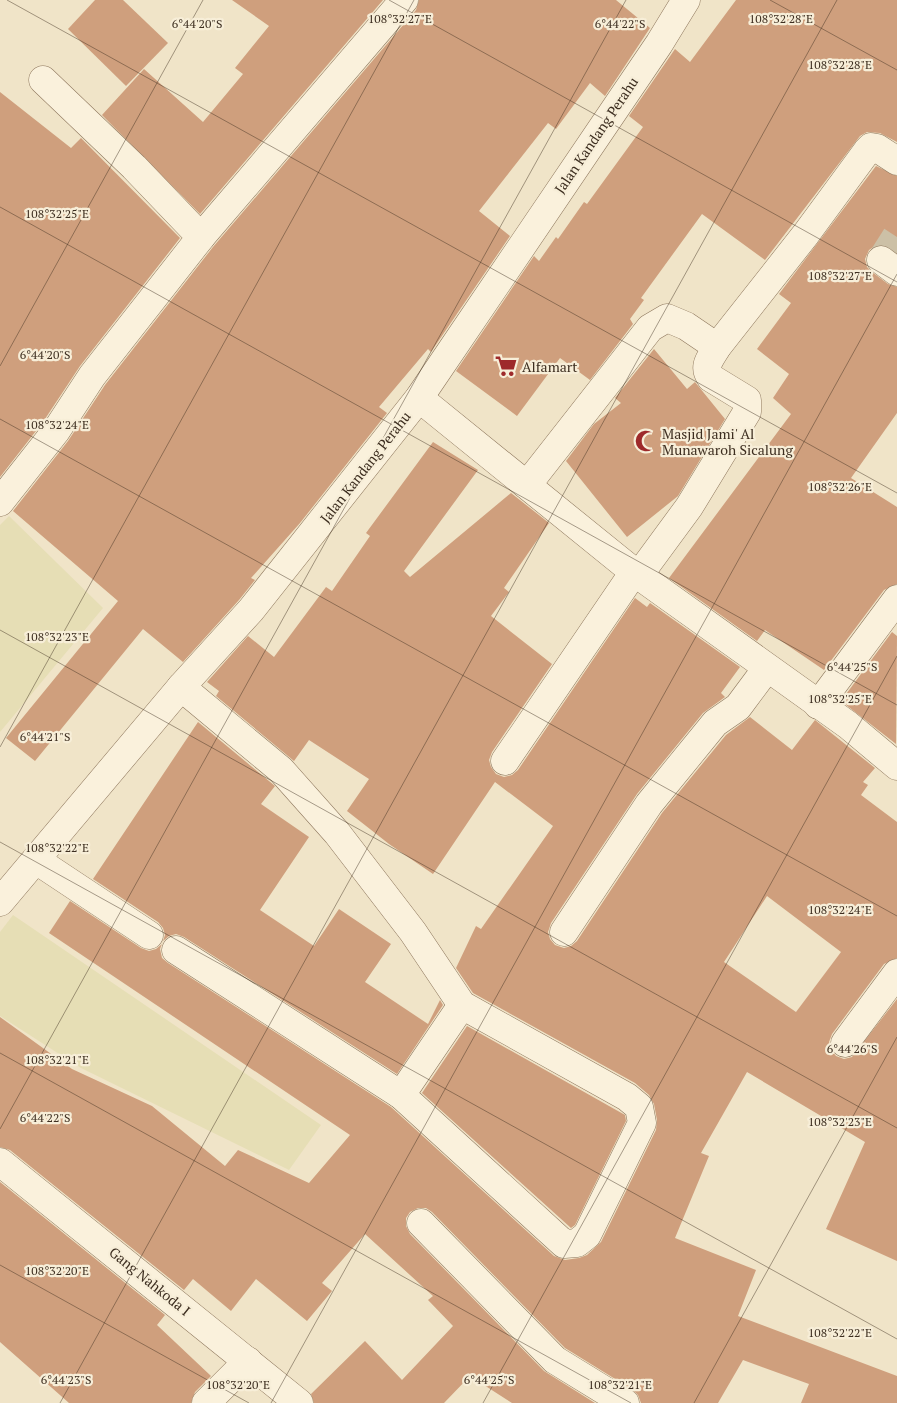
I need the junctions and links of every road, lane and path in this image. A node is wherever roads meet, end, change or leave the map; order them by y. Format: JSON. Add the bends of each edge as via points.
{"nodes":[{"id":1,"x":404,"y":0,"type":"edge"},
{"id":2,"x":686,"y":0,"type":"edge"},
{"id":3,"x":43,"y":80,"type":"dead end"},
{"id":4,"x":897,"y":161,"type":"edge"},
{"id":5,"x":201,"y":236,"type":"junction"},
{"id":6,"x":717,"y":347,"type":"junction"},
{"id":7,"x":419,"y":398,"type":"junction"},
{"id":8,"x":527,"y":485,"type":"junction"},
{"id":9,"x":0,"y":502,"type":"edge"},
{"id":10,"x":637,"y":573,"type":"junction"},
{"id":11,"x":897,"y":599,"type":"edge"},
{"id":12,"x":767,"y":668,"type":"junction"},
{"id":13,"x":182,"y":687,"type":"junction"},
{"id":14,"x":818,"y":705,"type":"junction"},
{"id":15,"x":505,"y":761,"type":"dead end"},
{"id":16,"x":897,"y":766,"type":"edge"},
{"id":17,"x":36,"y":860,"type":"junction"},
{"id":18,"x":0,"y":902,"type":"edge"},
{"id":19,"x":564,"y":932,"type":"dead end"},
{"id":20,"x":149,"y":935,"type":"dead end"},
{"id":21,"x":176,"y":950,"type":"dead end"},
{"id":22,"x":897,"y":973,"type":"edge"},
{"id":23,"x":462,"y":1005,"type":"junction"},
{"id":24,"x":845,"y":1044,"type":"dead end"},
{"id":25,"x":402,"y":1095,"type":"junction"},
{"id":26,"x":0,"y":1162,"type":"edge"},
{"id":27,"x":421,"y":1223,"type":"dead end"},
{"id":28,"x":248,"y":1360,"type":"junction"},
{"id":29,"x":206,"y":1403,"type":"edge"},
{"id":30,"x":299,"y":1403,"type":"edge"},
{"id":31,"x":626,"y":1403,"type":"edge"}],
"edges":[{"from":1,"to":5,"type":"street"},
{"from":2,"to":7,"type":"street","name":"Jalan Kandang Perahu"},
{"from":3,"to":5,"type":"street"},
{"from":4,"to":6,"type":"street","via":[[877,148],[871,147],[867,151]]},
{"from":5,"to":9,"type":"street","via":[[92,376],[56,431]]},
{"from":6,"to":8,"type":"street","via":[[686,326],[667,318],[650,328]]},
{"from":6,"to":10,"type":"street","via":[[706,366],[707,373],[747,400],[747,412],[689,507]]},
{"from":7,"to":8,"type":"street"},
{"from":7,"to":13,"type":"street","name":"Jalan Kandang Perahu","via":[[251,610]]},
{"from":8,"to":10,"type":"street"},
{"from":10,"to":12,"type":"street"},
{"from":10,"to":15,"type":"street"},
{"from":11,"to":14,"type":"street"},
{"from":12,"to":14,"type":"street"},
{"from":12,"to":19,"type":"street","via":[[738,708],[715,723],[649,804]]},
{"from":13,"to":17,"type":"street","name":"Jalan Kandang Perahu"},
{"from":13,"to":23,"type":"street","via":[[281,770],[338,833],[414,932]]},
{"from":14,"to":16,"type":"street","via":[[848,725]]},
{"from":17,"to":18,"type":"street","name":"Jalan Kandang Perahu"},
{"from":17,"to":20,"type":"street"},
{"from":21,"to":25,"type":"street"},
{"from":22,"to":24,"type":"street"},
{"from":23,"to":25,"type":"street"},
{"from":23,"to":25,"type":"street","via":[[627,1097],[639,1107],[642,1123],[587,1236],[577,1243],[564,1244]]},
{"from":26,"to":28,"type":"street","name":"Gang Nahkoda I"},
{"from":27,"to":31,"type":"street","via":[[555,1360]]},
{"from":28,"to":29,"type":"street"},
{"from":28,"to":30,"type":"street","name":"Gang Nahkoda I"}]}
